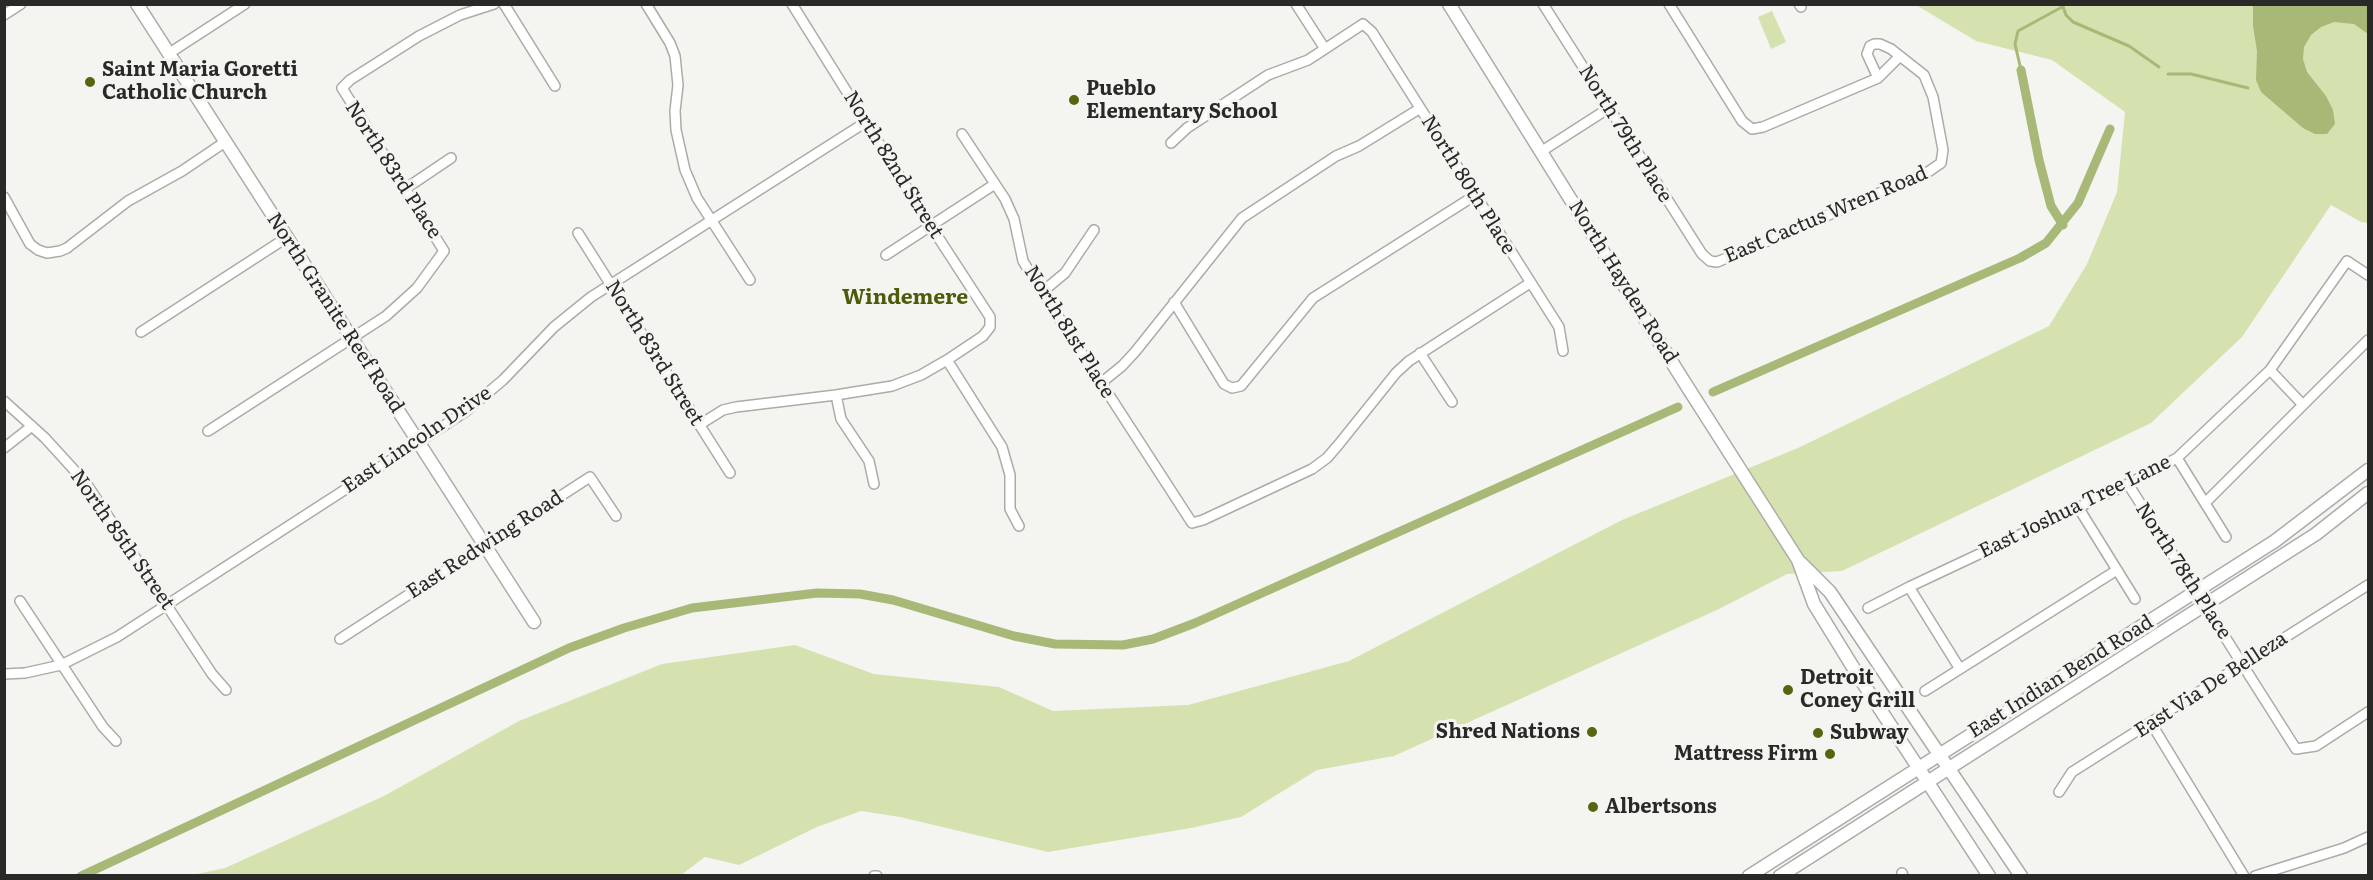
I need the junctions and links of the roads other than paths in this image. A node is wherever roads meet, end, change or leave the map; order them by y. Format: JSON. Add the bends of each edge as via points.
{"nodes":[{"id":1,"x":21,"y":4,"type":"edge"},
{"id":2,"x":136,"y":4,"type":"edge"},
{"id":3,"x":245,"y":4,"type":"edge"},
{"id":4,"x":494,"y":4,"type":"edge"},
{"id":5,"x":504,"y":4,"type":"edge"},
{"id":6,"x":646,"y":4,"type":"edge"},
{"id":7,"x":792,"y":4,"type":"edge"},
{"id":8,"x":1296,"y":4,"type":"edge"},
{"id":9,"x":1449,"y":4,"type":"edge"},
{"id":10,"x":1543,"y":4,"type":"edge"},
{"id":11,"x":1669,"y":4,"type":"edge"},
{"id":12,"x":4,"y":15,"type":"edge"},
{"id":13,"x":1325,"y":49,"type":"junction"},
{"id":14,"x":168,"y":54,"type":"junction"},
{"id":15,"x":1900,"y":56,"type":"junction"},
{"id":16,"x":1878,"y":78,"type":"junction"},
{"id":17,"x":555,"y":86,"type":"dead end"},
{"id":18,"x":1609,"y":108,"type":"junction"},
{"id":19,"x":1419,"y":109,"type":"junction"},
{"id":20,"x":866,"y":122,"type":"junction"},
{"id":21,"x":962,"y":134,"type":"dead end"},
{"id":22,"x":225,"y":142,"type":"junction"},
{"id":23,"x":1171,"y":143,"type":"dead end"},
{"id":24,"x":1542,"y":152,"type":"junction"},
{"id":25,"x":451,"y":158,"type":"dead end"},
{"id":26,"x":995,"y":184,"type":"junction"},
{"id":27,"x":405,"y":189,"type":"junction"},
{"id":28,"x":1474,"y":196,"type":"junction"},
{"id":29,"x":4,"y":197,"type":"edge"},
{"id":30,"x":712,"y":220,"type":"junction"},
{"id":31,"x":930,"y":226,"type":"junction"},
{"id":32,"x":1094,"y":230,"type":"dead end"},
{"id":33,"x":578,"y":233,"type":"dead end"},
{"id":34,"x":286,"y":238,"type":"junction"},
{"id":35,"x":886,"y":255,"type":"dead end"},
{"id":36,"x":1710,"y":261,"type":"joint"},
{"id":37,"x":2368,"y":275,"type":"edge"},
{"id":38,"x":750,"y":280,"type":"dead end"},
{"id":39,"x":1530,"y":283,"type":"junction"},
{"id":40,"x":610,"y":284,"type":"junction"},
{"id":41,"x":1042,"y":292,"type":"junction"},
{"id":42,"x":1174,"y":302,"type":"junction"},
{"id":43,"x":141,"y":332,"type":"dead end"},
{"id":44,"x":351,"y":339,"type":"junction"},
{"id":45,"x":2368,"y":340,"type":"edge"},
{"id":46,"x":1563,"y":351,"type":"dead end"},
{"id":47,"x":1420,"y":353,"type":"junction"},
{"id":48,"x":946,"y":360,"type":"junction"},
{"id":49,"x":2270,"y":370,"type":"junction"},
{"id":50,"x":1101,"y":383,"type":"junction"},
{"id":51,"x":836,"y":395,"type":"junction"},
{"id":52,"x":4,"y":401,"type":"edge"},
{"id":53,"x":1452,"y":402,"type":"dead end"},
{"id":54,"x":2303,"y":405,"type":"junction"},
{"id":55,"x":699,"y":425,"type":"junction"},
{"id":56,"x":32,"y":426,"type":"junction"},
{"id":57,"x":208,"y":431,"type":"dead end"},
{"id":58,"x":418,"y":442,"type":"junction"},
{"id":59,"x":4,"y":448,"type":"edge"},
{"id":60,"x":2177,"y":458,"type":"junction"},
{"id":61,"x":2368,"y":470,"type":"edge"},
{"id":62,"x":730,"y":473,"type":"dead end"},
{"id":63,"x":874,"y":484,"type":"dead end"},
{"id":64,"x":2127,"y":484,"type":"junction"},
{"id":65,"x":2368,"y":493,"type":"edge"},
{"id":66,"x":2205,"y":503,"type":"junction"},
{"id":67,"x":2078,"y":507,"type":"junction"},
{"id":68,"x":616,"y":516,"type":"dead end"},
{"id":69,"x":1019,"y":526,"type":"dead end"},
{"id":70,"x":2226,"y":537,"type":"dead end"},
{"id":71,"x":485,"y":546,"type":"junction"},
{"id":72,"x":1798,"y":560,"type":"junction"},
{"id":73,"x":2117,"y":570,"type":"junction"},
{"id":74,"x":2368,"y":585,"type":"edge"},
{"id":75,"x":1909,"y":586,"type":"junction"},
{"id":76,"x":2196,"y":592,"type":"junction"},
{"id":77,"x":2135,"y":598,"type":"dead end"},
{"id":78,"x":20,"y":601,"type":"dead end"},
{"id":79,"x":166,"y":604,"type":"junction"},
{"id":80,"x":2205,"y":606,"type":"junction"},
{"id":81,"x":1868,"y":608,"type":"dead end"},
{"id":82,"x":534,"y":622,"type":"dead end"},
{"id":83,"x":340,"y":639,"type":"dead end"},
{"id":84,"x":61,"y":664,"type":"junction"},
{"id":85,"x":2242,"y":664,"type":"junction"},
{"id":86,"x":1960,"y":669,"type":"junction"},
{"id":87,"x":4,"y":674,"type":"edge"},
{"id":88,"x":226,"y":690,"type":"dead end"},
{"id":89,"x":1925,"y":691,"type":"dead end"},
{"id":90,"x":2368,"y":712,"type":"edge"},
{"id":91,"x":2151,"y":723,"type":"junction"},
{"id":92,"x":116,"y":741,"type":"dead end"},
{"id":93,"x":1941,"y":753,"type":"junction"},
{"id":94,"x":1918,"y":768,"type":"junction"},
{"id":95,"x":1950,"y":768,"type":"junction"},
{"id":96,"x":1928,"y":782,"type":"junction"},
{"id":97,"x":2059,"y":792,"type":"dead end"},
{"id":98,"x":2368,"y":837,"type":"edge"},
{"id":99,"x":1749,"y":876,"type":"edge"},
{"id":100,"x":1780,"y":876,"type":"edge"},
{"id":101,"x":1989,"y":876,"type":"edge"},
{"id":102,"x":2022,"y":876,"type":"edge"},
{"id":103,"x":2244,"y":876,"type":"edge"},
{"id":104,"x":2255,"y":876,"type":"edge"}],
"edges":[{"from":1,"to":12,"type":"street"},
{"from":2,"to":14,"type":"main road","name":"North Granite Reef Road"},
{"from":3,"to":14,"type":"street"},
{"from":4,"to":27,"type":"street","name":"North 83rd Place","via":[[460,15],[419,36],[342,88]]},
{"from":5,"to":17,"type":"street"},
{"from":6,"to":30,"type":"street","via":[[675,56],[679,151],[691,186]]},
{"from":7,"to":20,"type":"street","name":"North 82nd Street"},
{"from":8,"to":13,"type":"street"},
{"from":9,"to":24,"type":"main road","name":"North Hayden Road"},
{"from":10,"to":18,"type":"street","name":"North 79th Place"},
{"from":11,"to":16,"type":"street","via":[[1742,121],[1752,129],[1763,128]]},
{"from":13,"to":19,"type":"street","name":"North 80th Place","via":[[1364,24]]},
{"from":13,"to":23,"type":"street","via":[[1269,75],[1187,128]]},
{"from":14,"to":22,"type":"main road","name":"North Granite Reef Road"},
{"from":15,"to":16,"type":"street"},
{"from":15,"to":16,"type":"street","via":[[1880,44],[1870,46],[1867,54]]},
{"from":15,"to":36,"type":"street","name":"East Cactus Wren Road","via":[[1924,75],[1929,86],[1943,150],[1941,163],[1760,244],[1717,262]]},
{"from":18,"to":24,"type":"street"},
{"from":18,"to":36,"type":"street","name":"North 79th Place"},
{"from":19,"to":28,"type":"street","name":"North 80th Place"},
{"from":19,"to":42,"type":"street","via":[[1336,156],[1242,219]]},
{"from":20,"to":30,"type":"street","name":"East Lincoln Drive"},
{"from":20,"to":31,"type":"street","name":"North 82nd Street"},
{"from":21,"to":26,"type":"street","name":"North 81st Place"},
{"from":22,"to":29,"type":"street","via":[[128,201],[60,251],[47,253],[30,244]]},
{"from":22,"to":34,"type":"main road","name":"North Granite Reef Road"},
{"from":24,"to":72,"type":"main road","name":"North Hayden Road"},
{"from":25,"to":27,"type":"street"},
{"from":26,"to":31,"type":"street"},
{"from":26,"to":41,"type":"street","name":"North 81st Place","via":[[1014,219],[1023,261]]},
{"from":27,"to":44,"type":"street","name":"North 83rd Place","via":[[444,251],[402,304]]},
{"from":28,"to":39,"type":"street","name":"North 80th Place"},
{"from":28,"to":42,"type":"street","via":[[1313,298],[1241,387],[1224,384]]},
{"from":30,"to":38,"type":"street"},
{"from":30,"to":40,"type":"street","name":"East Lincoln Drive"},
{"from":31,"to":35,"type":"street"},
{"from":31,"to":48,"type":"street","name":"North 82nd Street","via":[[990,317],[990,327],[983,336]]},
{"from":32,"to":41,"type":"street","via":[[1065,273]]},
{"from":33,"to":40,"type":"street","name":"North 83rd Street"},
{"from":34,"to":43,"type":"street"},
{"from":34,"to":44,"type":"main road","name":"North Granite Reef Road"},
{"from":37,"to":49,"type":"street","name":"East Joshua Tree Lane","via":[[2347,261]]},
{"from":39,"to":46,"type":"street","name":"North 80th Place","via":[[1558,327]]},
{"from":39,"to":47,"type":"street"},
{"from":40,"to":55,"type":"street","name":"North 83rd Street"},
{"from":40,"to":58,"type":"street","name":"East Lincoln Drive","via":[[554,327],[484,397]]},
{"from":41,"to":50,"type":"street","name":"North 81st Place"},
{"from":42,"to":50,"type":"street","via":[[1135,352]]},
{"from":44,"to":57,"type":"street"},
{"from":44,"to":58,"type":"main road","name":"North Granite Reef Road"},
{"from":45,"to":54,"type":"street"},
{"from":47,"to":50,"type":"street","name":"North 81st Place","via":[[1396,373],[1327,458],[1312,469],[1192,523]]},
{"from":47,"to":53,"type":"street"},
{"from":48,"to":51,"type":"street","via":[[892,386]]},
{"from":48,"to":69,"type":"street","via":[[1002,447],[1010,475],[1010,508]]},
{"from":49,"to":54,"type":"street"},
{"from":49,"to":60,"type":"street","name":"East Joshua Tree Lane"},
{"from":51,"to":55,"type":"street","via":[[736,406]]},
{"from":51,"to":63,"type":"street","via":[[841,419],[869,461]]},
{"from":52,"to":56,"type":"street","name":"North 85th Street"},
{"from":54,"to":66,"type":"street"},
{"from":55,"to":62,"type":"street","name":"North 83rd Street"},
{"from":56,"to":59,"type":"street"},
{"from":56,"to":79,"type":"street","name":"North 85th Street","via":[[86,483]]},
{"from":58,"to":71,"type":"main road","name":"North Granite Reef Road"},
{"from":58,"to":79,"type":"street","name":"East Lincoln Drive"},
{"from":60,"to":64,"type":"street","name":"East Joshua Tree Lane"},
{"from":60,"to":66,"type":"street"},
{"from":61,"to":76,"type":"main road","name":"East Indian Bend Road","via":[[2275,541]]},
{"from":64,"to":67,"type":"street","name":"East Joshua Tree Lane"},
{"from":64,"to":76,"type":"street","name":"North 78th Place"},
{"from":65,"to":80,"type":"main road","name":"East Indian Bend Road","via":[[2316,534]]},
{"from":66,"to":70,"type":"street"},
{"from":67,"to":73,"type":"street"},
{"from":67,"to":75,"type":"street","name":"East Joshua Tree Lane"},
{"from":68,"to":71,"type":"street","name":"East Redwing Road","via":[[591,477]]},
{"from":71,"to":82,"type":"main road","name":"North Granite Reef Road"},
{"from":71,"to":83,"type":"street","name":"East Redwing Road"},
{"from":72,"to":93,"type":"main road","name":"North Hayden Road","via":[[1830,592]]},
{"from":72,"to":94,"type":"main road","name":"North Hayden Road","via":[[1814,603]]},
{"from":73,"to":77,"type":"street"},
{"from":73,"to":86,"type":"street"},
{"from":74,"to":85,"type":"street","name":"East Via De Belleza"},
{"from":75,"to":81,"type":"street","name":"East Joshua Tree Lane"},
{"from":75,"to":86,"type":"street"},
{"from":76,"to":80,"type":"street","name":"North 78th Place"},
{"from":76,"to":93,"type":"main road","name":"East Indian Bend Road"},
{"from":78,"to":84,"type":"street"},
{"from":79,"to":84,"type":"street","name":"East Lincoln Drive","via":[[102,646]]},
{"from":79,"to":88,"type":"street","name":"North 85th Street"},
{"from":80,"to":85,"type":"street","name":"North 78th Place"},
{"from":80,"to":95,"type":"main road","name":"East Indian Bend Road"},
{"from":84,"to":87,"type":"street","name":"East Lincoln Drive"},
{"from":84,"to":92,"type":"street"},
{"from":85,"to":90,"type":"street","name":"North 78th Place","via":[[2296,749],[2316,746]]},
{"from":85,"to":91,"type":"street","name":"East Via De Belleza"},
{"from":86,"to":89,"type":"street"},
{"from":91,"to":97,"type":"street","name":"East Via De Belleza","via":[[2072,772]]},
{"from":91,"to":103,"type":"street"},
{"from":93,"to":94,"type":"main road","name":"East Indian Bend Road"},
{"from":93,"to":95,"type":"main road","name":"North Hayden Road"},
{"from":94,"to":96,"type":"main road","name":"North Hayden Road"},
{"from":94,"to":99,"type":"main road","name":"East Indian Bend Road"},
{"from":95,"to":96,"type":"main road","name":"East Indian Bend Road"},
{"from":95,"to":102,"type":"main road","name":"North Hayden Road"},
{"from":96,"to":100,"type":"main road","name":"East Indian Bend Road"},
{"from":96,"to":101,"type":"main road","name":"North Hayden Road"},
{"from":98,"to":104,"type":"street"}]}
